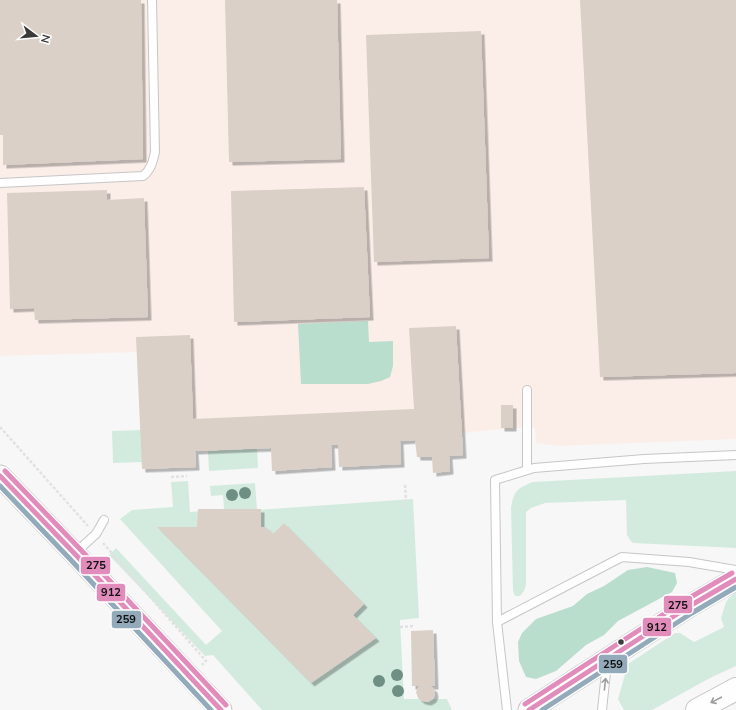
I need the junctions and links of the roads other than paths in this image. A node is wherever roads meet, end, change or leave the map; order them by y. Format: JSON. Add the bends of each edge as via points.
{"nodes":[{"id":1,"x":152,"y":0,"type":"edge"},
{"id":2,"x":0,"y":183,"type":"edge"},
{"id":3,"x":528,"y":390,"type":"dead end"},
{"id":4,"x":736,"y":455,"type":"edge"},
{"id":5,"x":527,"y":469,"type":"junction"},
{"id":6,"x":0,"y":476,"type":"edge"},
{"id":7,"x":104,"y":520,"type":"dead end"},
{"id":8,"x":75,"y":554,"type":"junction"},
{"id":9,"x":736,"y":570,"type":"edge"},
{"id":10,"x":736,"y":579,"type":"edge"},
{"id":11,"x":497,"y":622,"type":"junction"},
{"id":12,"x":608,"y":659,"type":"junction"},
{"id":13,"x":736,"y":689,"type":"edge"},
{"id":14,"x":221,"y":710,"type":"edge"},
{"id":15,"x":507,"y":710,"type":"edge"},
{"id":16,"x":529,"y":710,"type":"edge"},
{"id":17,"x":602,"y":710,"type":"edge"},
{"id":18,"x":697,"y":710,"type":"edge"}],
"edges":[{"from":1,"to":2,"type":"lane","via":[[155,152],[150,170],[143,176]]},
{"from":3,"to":5,"type":"lane"},
{"from":4,"to":5,"type":"lane","via":[[644,459]]},
{"from":5,"to":11,"type":"lane","via":[[494,480]]},
{"from":6,"to":8,"type":"street"},
{"from":7,"to":8,"type":"lane","via":[[96,534]]},
{"from":8,"to":14,"type":"street"},
{"from":9,"to":11,"type":"lane","via":[[689,562],[622,557]]},
{"from":10,"to":12,"type":"street"},
{"from":11,"to":15,"type":"lane"},
{"from":12,"to":16,"type":"street"},
{"from":17,"to":12,"type":"lane","one_way":true},
{"from":13,"to":18,"type":"main road","one_way":true}]}
